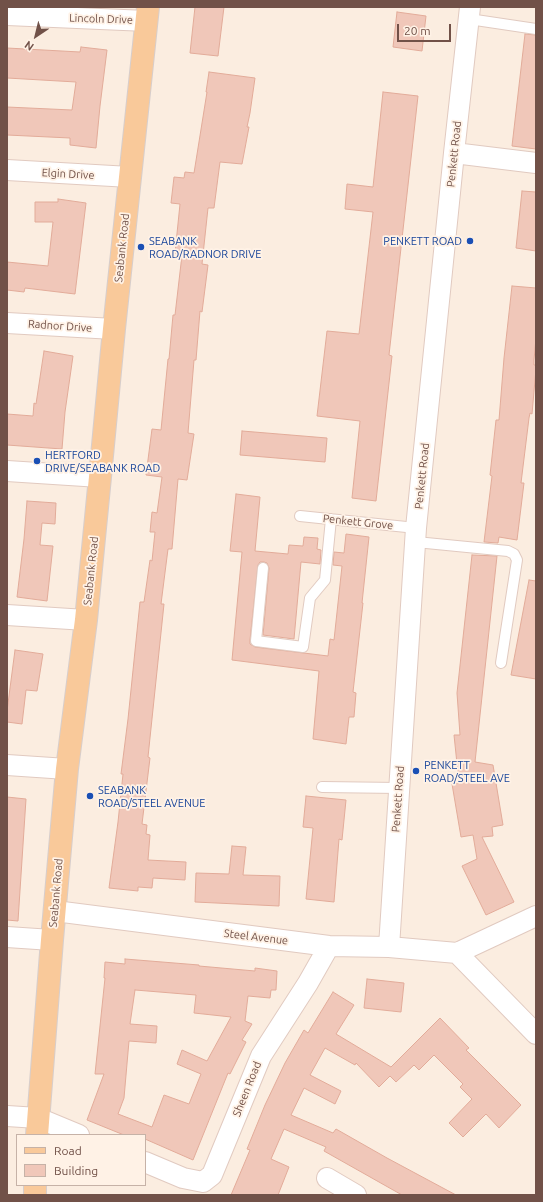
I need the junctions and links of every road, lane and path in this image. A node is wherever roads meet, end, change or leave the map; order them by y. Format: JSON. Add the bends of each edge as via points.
{"nodes":[{"id":1,"x":470,"y":13,"type":"edge"},
{"id":2,"x":147,"y":14,"type":"edge"},
{"id":3,"x":7,"y":15,"type":"edge"},
{"id":4,"x":536,"y":29,"type":"edge"},
{"id":5,"x":454,"y":153,"type":"junction"},
{"id":6,"x":536,"y":163,"type":"edge"},
{"id":7,"x":7,"y":170,"type":"edge"},
{"id":8,"x":130,"y":177,"type":"junction"},
{"id":9,"x":7,"y":323,"type":"edge"},
{"id":10,"x":114,"y":329,"type":"junction"},
{"id":11,"x":7,"y":471,"type":"edge"},
{"id":12,"x":100,"y":477,"type":"junction"},
{"id":13,"x":300,"y":516,"type":"dead end"},
{"id":14,"x":332,"y":519,"type":"junction"},
{"id":15,"x":416,"y":535,"type":"junction"},
{"id":16,"x":263,"y":568,"type":"dead end"},
{"id":17,"x":7,"y":615,"type":"edge"},
{"id":18,"x":86,"y":620,"type":"junction"},
{"id":19,"x":501,"y":663,"type":"dead end"},
{"id":20,"x":7,"y":765,"type":"edge"},
{"id":21,"x":67,"y":770,"type":"junction"},
{"id":22,"x":322,"y":786,"type":"dead end"},
{"id":23,"x":399,"y":788,"type":"junction"},
{"id":24,"x":55,"y":912,"type":"junction"},
{"id":25,"x":536,"y":916,"type":"edge"},
{"id":26,"x":7,"y":937,"type":"edge"},
{"id":27,"x":52,"y":940,"type":"junction"},
{"id":28,"x":329,"y":946,"type":"junction"},
{"id":29,"x":389,"y":947,"type":"junction"},
{"id":30,"x":457,"y":953,"type":"junction"},
{"id":31,"x":536,"y":1034,"type":"edge"},
{"id":32,"x":7,"y":1116,"type":"edge"},
{"id":33,"x":38,"y":1126,"type":"edge"},
{"id":34,"x":75,"y":1134,"type":"edge"},
{"id":35,"x":146,"y":1162,"type":"edge"},
{"id":36,"x":327,"y":1178,"type":"dead end"},
{"id":37,"x":356,"y":1195,"type":"edge"}],
"edges":[{"from":1,"to":4,"type":"lane"},
{"from":1,"to":5,"type":"street","name":"Penkett Road"},
{"from":2,"to":3,"type":"street","name":"Lincoln Drive"},
{"from":2,"to":8,"type":"main road","name":"Seabank Road"},
{"from":5,"to":6,"type":"street"},
{"from":5,"to":15,"type":"street","name":"Penkett Road"},
{"from":7,"to":8,"type":"street","name":"Elgin Drive"},
{"from":8,"to":10,"type":"main road","name":"Seabank Road"},
{"from":9,"to":10,"type":"street","name":"Radnor Drive"},
{"from":10,"to":12,"type":"main road","name":"Seabank Road"},
{"from":11,"to":12,"type":"street"},
{"from":12,"to":18,"type":"main road","name":"Seabank Road"},
{"from":13,"to":14,"type":"lane","name":"Penkett Grove"},
{"from":14,"to":15,"type":"lane","name":"Penkett Grove"},
{"from":14,"to":16,"type":"lane","via":[[325,580],[310,598],[303,647],[256,641]]},
{"from":15,"to":19,"type":"lane","name":"Penkett Grove","via":[[514,554],[517,560]]},
{"from":15,"to":23,"type":"street","name":"Penkett Road"},
{"from":17,"to":18,"type":"street"},
{"from":18,"to":21,"type":"main road","name":"Seabank Road"},
{"from":20,"to":21,"type":"street"},
{"from":21,"to":24,"type":"main road","name":"Seabank Road"},
{"from":22,"to":23,"type":"lane"},
{"from":23,"to":29,"type":"street","name":"Penkett Road"},
{"from":24,"to":27,"type":"main road","name":"Seabank Road"},
{"from":24,"to":28,"type":"street","name":"Steel Avenue"},
{"from":25,"to":30,"type":"street"},
{"from":26,"to":27,"type":"street"},
{"from":27,"to":33,"type":"main road","name":"Seabank Road"},
{"from":28,"to":29,"type":"street","name":"Steel Avenue"},
{"from":28,"to":35,"type":"street","name":"Sheen Road","via":[[261,1056],[212,1175],[203,1182],[183,1178]]},
{"from":29,"to":30,"type":"street","name":"Steel Avenue"},
{"from":30,"to":31,"type":"street"},
{"from":32,"to":33,"type":"street"},
{"from":33,"to":34,"type":"street"},
{"from":36,"to":37,"type":"street"}]}
